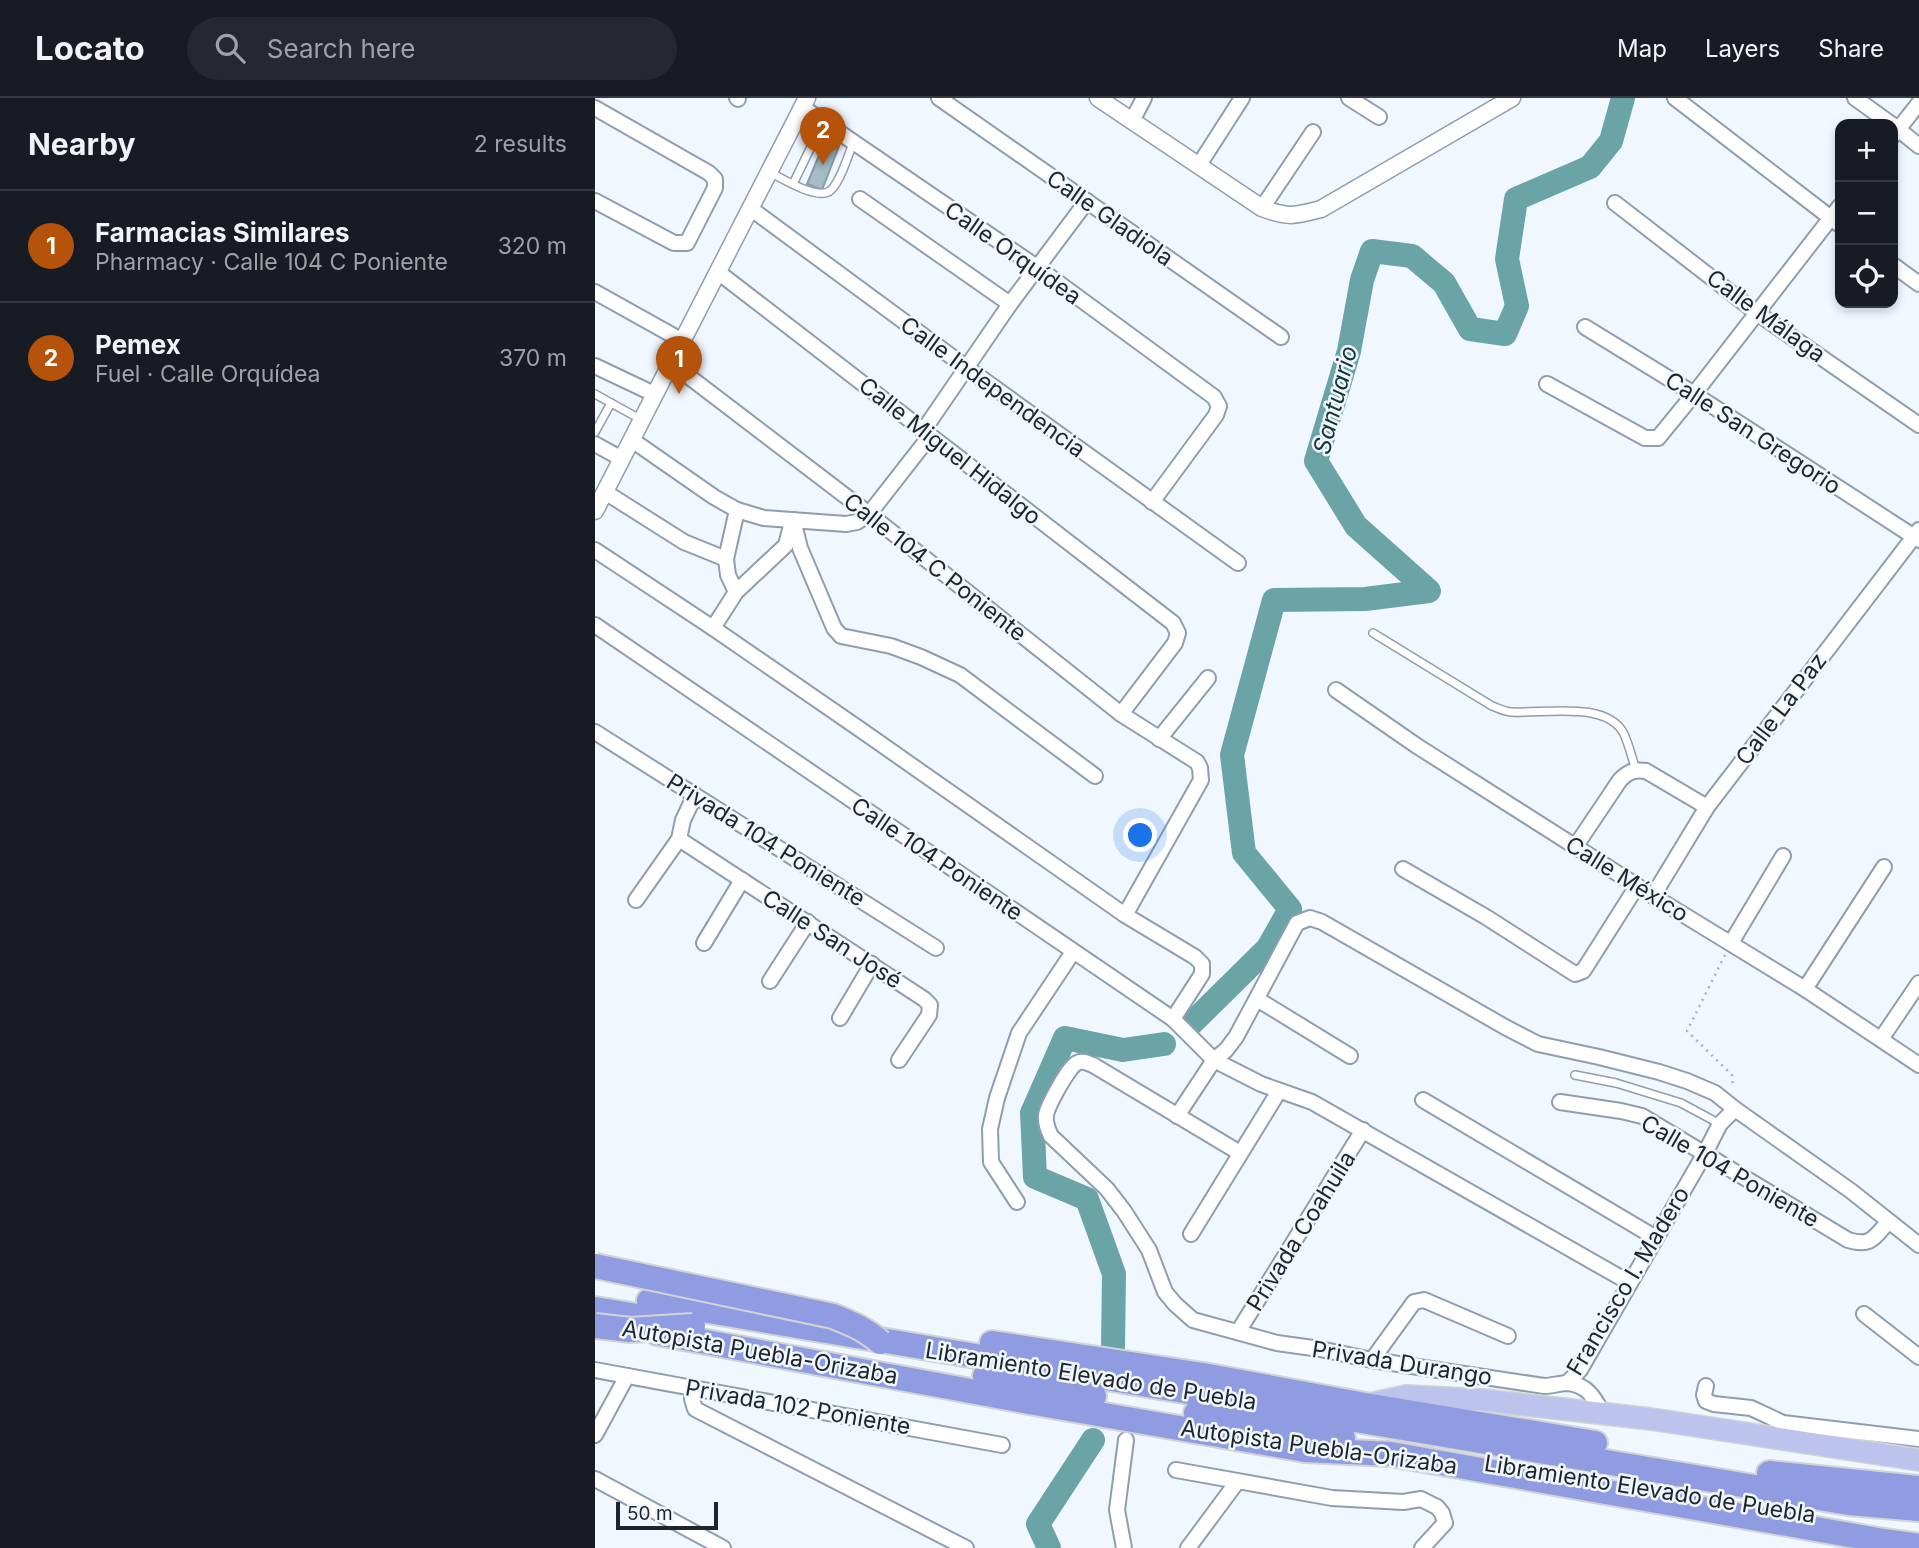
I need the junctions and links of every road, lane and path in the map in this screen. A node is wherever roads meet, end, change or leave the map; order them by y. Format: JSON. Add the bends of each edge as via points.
{"nodes":[{"id":1,"x":939,"y":98,"type":"edge"},
{"id":2,"x":1098,"y":98,"type":"edge"},
{"id":3,"x":1144,"y":98,"type":"edge"},
{"id":4,"x":1242,"y":98,"type":"edge"},
{"id":5,"x":1349,"y":98,"type":"edge"},
{"id":6,"x":1512,"y":98,"type":"edge"},
{"id":7,"x":1675,"y":98,"type":"edge"},
{"id":8,"x":1855,"y":98,"type":"edge"},
{"id":9,"x":804,"y":102,"type":"edge"},
{"id":10,"x":1919,"y":103,"type":"edge"},
{"id":11,"x":595,"y":108,"type":"edge"},
{"id":12,"x":1379,"y":117,"type":"dead end"},
{"id":13,"x":1881,"y":119,"type":"edge"},
{"id":14,"x":1132,"y":121,"type":"junction"},
{"id":15,"x":824,"y":122,"type":"junction"},
{"id":16,"x":1898,"y":125,"type":"edge"},
{"id":17,"x":1313,"y":132,"type":"dead end"},
{"id":18,"x":1898,"y":132,"type":"edge"},
{"id":19,"x":854,"y":142,"type":"junction"},
{"id":20,"x":1919,"y":146,"type":"edge"},
{"id":21,"x":1199,"y":165,"type":"junction"},
{"id":22,"x":769,"y":172,"type":"junction"},
{"id":23,"x":793,"y":184,"type":"junction"},
{"id":24,"x":860,"y":199,"type":"dead end"},
{"id":25,"x":595,"y":201,"type":"edge"},
{"id":26,"x":1087,"y":201,"type":"junction"},
{"id":27,"x":1615,"y":204,"type":"dead end"},
{"id":28,"x":750,"y":208,"type":"junction"},
{"id":29,"x":1262,"y":208,"type":"junction"},
{"id":30,"x":1835,"y":216,"type":"edge"},
{"id":31,"x":1835,"y":219,"type":"edge"},
{"id":32,"x":1038,"y":268,"type":"junction"},
{"id":33,"x":1898,"y":269,"type":"edge"},
{"id":34,"x":718,"y":272,"type":"junction"},
{"id":35,"x":1919,"y":284,"type":"edge"},
{"id":36,"x":595,"y":292,"type":"edge"},
{"id":37,"x":1010,"y":304,"type":"junction"},
{"id":38,"x":1757,"y":313,"type":"junction"},
{"id":39,"x":1585,"y":327,"type":"dead end"},
{"id":40,"x":1281,"y":337,"type":"dead end"},
{"id":41,"x":681,"y":340,"type":"junction"},
{"id":42,"x":671,"y":363,"type":"junction"},
{"id":43,"x":595,"y":366,"type":"edge"},
{"id":44,"x":967,"y":368,"type":"junction"},
{"id":45,"x":1548,"y":384,"type":"dead end"},
{"id":46,"x":595,"y":394,"type":"edge"},
{"id":47,"x":654,"y":394,"type":"junction"},
{"id":48,"x":1695,"y":394,"type":"junction"},
{"id":49,"x":611,"y":403,"type":"junction"},
{"id":50,"x":641,"y":420,"type":"junction"},
{"id":51,"x":1919,"y":425,"type":"edge"},
{"id":52,"x":595,"y":432,"type":"edge"},
{"id":53,"x":926,"y":433,"type":"junction"},
{"id":54,"x":632,"y":440,"type":"junction"},
{"id":55,"x":595,"y":444,"type":"edge"},
{"id":56,"x":622,"y":459,"type":"junction"},
{"id":57,"x":605,"y":492,"type":"junction"},
{"id":58,"x":1152,"y":502,"type":"junction"},
{"id":59,"x":737,"y":510,"type":"junction"},
{"id":60,"x":595,"y":511,"type":"edge"},
{"id":61,"x":869,"y":514,"type":"junction"},
{"id":62,"x":793,"y":520,"type":"junction"},
{"id":63,"x":1917,"y":536,"type":"edge"},
{"id":64,"x":595,"y":550,"type":"edge"},
{"id":65,"x":726,"y":559,"type":"junction"},
{"id":66,"x":1238,"y":563,"type":"dead end"},
{"id":67,"x":736,"y":592,"type":"junction"},
{"id":68,"x":595,"y":625,"type":"edge"},
{"id":69,"x":713,"y":628,"type":"junction"},
{"id":70,"x":1373,"y":633,"type":"dead end"},
{"id":71,"x":1208,"y":678,"type":"dead end"},
{"id":72,"x":1336,"y":690,"type":"dead end"},
{"id":73,"x":1121,"y":714,"type":"junction"},
{"id":74,"x":595,"y":732,"type":"edge"},
{"id":75,"x":1159,"y":739,"type":"junction"},
{"id":76,"x":1631,"y":771,"type":"junction"},
{"id":77,"x":1095,"y":776,"type":"dead end"},
{"id":78,"x":695,"y":795,"type":"junction"},
{"id":79,"x":1707,"y":807,"type":"junction"},
{"id":80,"x":679,"y":839,"type":"junction"},
{"id":81,"x":1575,"y":847,"type":"junction"},
{"id":82,"x":1783,"y":856,"type":"dead end"},
{"id":83,"x":1884,"y":867,"type":"dead end"},
{"id":84,"x":1403,"y":869,"type":"dead end"},
{"id":85,"x":742,"y":880,"type":"junction"},
{"id":86,"x":1637,"y":886,"type":"junction"},
{"id":87,"x":1653,"y":896,"type":"junction"},
{"id":88,"x":636,"y":900,"type":"dead end"},
{"id":89,"x":1125,"y":915,"type":"junction"},
{"id":90,"x":808,"y":922,"type":"junction"},
{"id":91,"x":704,"y":943,"type":"dead end"},
{"id":92,"x":1731,"y":943,"type":"junction"},
{"id":93,"x":936,"y":948,"type":"dead end"},
{"id":94,"x":1073,"y":952,"type":"junction"},
{"id":95,"x":872,"y":964,"type":"junction"},
{"id":96,"x":771,"y":981,"type":"dead end"},
{"id":97,"x":1919,"y":983,"type":"edge"},
{"id":98,"x":1805,"y":989,"type":"junction"},
{"id":99,"x":1257,"y":999,"type":"junction"},
{"id":100,"x":840,"y":1018,"type":"dead end"},
{"id":101,"x":1173,"y":1019,"type":"junction"},
{"id":102,"x":1881,"y":1039,"type":"junction"},
{"id":103,"x":1350,"y":1056,"type":"dead end"},
{"id":104,"x":899,"y":1060,"type":"dead end"},
{"id":105,"x":1214,"y":1060,"type":"junction"},
{"id":106,"x":1919,"y":1065,"type":"edge"},
{"id":107,"x":1575,"y":1075,"type":"dead end"},
{"id":108,"x":1279,"y":1091,"type":"junction"},
{"id":109,"x":1423,"y":1101,"type":"dead end"},
{"id":110,"x":1560,"y":1102,"type":"dead end"},
{"id":111,"x":1735,"y":1109,"type":"junction"},
{"id":112,"x":1177,"y":1116,"type":"junction"},
{"id":113,"x":1720,"y":1124,"type":"junction"},
{"id":114,"x":1363,"y":1130,"type":"junction"},
{"id":115,"x":1240,"y":1153,"type":"junction"},
{"id":116,"x":1705,"y":1153,"type":"junction"},
{"id":117,"x":1017,"y":1202,"type":"dead end"},
{"id":118,"x":1888,"y":1222,"type":"junction"},
{"id":119,"x":1191,"y":1234,"type":"dead end"},
{"id":120,"x":1656,"y":1238,"type":"junction"},
{"id":121,"x":1919,"y":1245,"type":"edge"},
{"id":122,"x":595,"y":1266,"type":"edge"},
{"id":123,"x":595,"y":1276,"type":"edge"},
{"id":124,"x":1630,"y":1283,"type":"junction"},
{"id":125,"x":595,"y":1292,"type":"edge"},
{"id":126,"x":595,"y":1309,"type":"edge"},
{"id":127,"x":1864,"y":1314,"type":"dead end"},
{"id":128,"x":595,"y":1324,"type":"edge"},
{"id":129,"x":693,"y":1326,"type":"junction"},
{"id":130,"x":1238,"y":1332,"type":"junction"},
{"id":131,"x":1508,"y":1336,"type":"dead end"},
{"id":132,"x":880,"y":1342,"type":"junction"},
{"id":133,"x":1919,"y":1357,"type":"edge"},
{"id":134,"x":1372,"y":1360,"type":"junction"},
{"id":135,"x":595,"y":1370,"type":"edge"},
{"id":136,"x":628,"y":1376,"type":"junction"},
{"id":137,"x":1567,"y":1383,"type":"junction"},
{"id":138,"x":1706,"y":1386,"type":"dead end"},
{"id":139,"x":693,"y":1388,"type":"junction"},
{"id":140,"x":1365,"y":1405,"type":"junction"},
{"id":141,"x":1602,"y":1412,"type":"junction"},
{"id":142,"x":595,"y":1435,"type":"edge"},
{"id":143,"x":1919,"y":1439,"type":"edge"},
{"id":144,"x":1126,"y":1440,"type":"dead end"},
{"id":145,"x":1002,"y":1445,"type":"dead end"},
{"id":146,"x":1305,"y":1450,"type":"junction"},
{"id":147,"x":1919,"y":1460,"type":"edge"},
{"id":148,"x":1176,"y":1470,"type":"dead end"},
{"id":149,"x":595,"y":1479,"type":"edge"},
{"id":150,"x":1237,"y":1482,"type":"junction"},
{"id":151,"x":1919,"y":1488,"type":"edge"},
{"id":152,"x":1919,"y":1509,"type":"edge"},
{"id":153,"x":1919,"y":1530,"type":"edge"},
{"id":154,"x":1919,"y":1546,"type":"edge"},
{"id":155,"x":723,"y":1548,"type":"edge"},
{"id":156,"x":966,"y":1548,"type":"edge"},
{"id":157,"x":1124,"y":1548,"type":"edge"},
{"id":158,"x":1188,"y":1548,"type":"edge"},
{"id":159,"x":1422,"y":1548,"type":"edge"},
{"id":160,"x":1855,"y":1548,"type":"edge"}],
"edges":[{"from":1,"to":26,"type":"street","name":"Calle Gladiola"},
{"from":2,"to":14,"type":"street"},
{"from":3,"to":14,"type":"street"},
{"from":4,"to":21,"type":"street"},
{"from":5,"to":12,"type":"street"},
{"from":6,"to":29,"type":"street","via":[[1321,209],[1296,216]]},
{"from":7,"to":30,"type":"street"},
{"from":8,"to":13,"type":"street"},
{"from":9,"to":15,"type":"street","name":"Calle Orquídea"},
{"from":9,"to":22,"type":"street"},
{"from":10,"to":16,"type":"street"},
{"from":11,"to":25,"type":"street","via":[[715,179],[715,188],[687,243],[674,243]]},
{"from":14,"to":21,"type":"street"},
{"from":15,"to":19,"type":"street","name":"Calle Orquídea"},
{"from":15,"to":23,"type":"lane"},
{"from":17,"to":29,"type":"street"},
{"from":18,"to":20,"type":"street"},
{"from":19,"to":23,"type":"lane","via":[[831,190],[812,193]]},
{"from":19,"to":32,"type":"street","name":"Calle Orquídea"},
{"from":21,"to":29,"type":"street"},
{"from":22,"to":23,"type":"lane"},
{"from":22,"to":28,"type":"street"},
{"from":24,"to":37,"type":"street"},
{"from":26,"to":32,"type":"street"},
{"from":26,"to":40,"type":"street","name":"Calle Gladiola"},
{"from":27,"to":38,"type":"street","name":"Calle Málaga"},
{"from":28,"to":34,"type":"street"},
{"from":28,"to":44,"type":"street","name":"Calle Independencia"},
{"from":31,"to":38,"type":"street"},
{"from":32,"to":37,"type":"street"},
{"from":32,"to":58,"type":"street","name":"Calle Orquídea","via":[[1214,397],[1219,406]]},
{"from":33,"to":35,"type":"street"},
{"from":34,"to":41,"type":"street"},
{"from":34,"to":53,"type":"street","name":"Calle Miguel Hidalgo"},
{"from":36,"to":41,"type":"street"},
{"from":37,"to":44,"type":"street"},
{"from":38,"to":48,"type":"street"},
{"from":38,"to":51,"type":"street","name":"Calle Málaga"},
{"from":39,"to":48,"type":"street","name":"Calle San Gregorio"},
{"from":41,"to":42,"type":"street"},
{"from":42,"to":47,"type":"street"},
{"from":42,"to":61,"type":"street","name":"Calle 104 C Poniente"},
{"from":43,"to":47,"type":"street"},
{"from":44,"to":53,"type":"street"},
{"from":44,"to":58,"type":"street","name":"Calle Independencia"},
{"from":45,"to":48,"type":"street","via":[[1645,438],[1658,438]]},
{"from":46,"to":49,"type":"lane"},
{"from":47,"to":50,"type":"street"},
{"from":48,"to":63,"type":"street","name":"Calle San Gregorio"},
{"from":49,"to":50,"type":"lane"},
{"from":49,"to":52,"type":"lane"},
{"from":50,"to":54,"type":"street"},
{"from":53,"to":61,"type":"street"},
{"from":53,"to":73,"type":"street","name":"Calle Miguel Hidalgo","via":[[1173,623],[1178,632],[1175,643]]},
{"from":54,"to":56,"type":"street"},
{"from":54,"to":59,"type":"street"},
{"from":55,"to":56,"type":"street"},
{"from":56,"to":57,"type":"street"},
{"from":57,"to":60,"type":"street"},
{"from":57,"to":65,"type":"street","via":[[684,542]]},
{"from":58,"to":66,"type":"street","name":"Calle Independencia"},
{"from":59,"to":62,"type":"street"},
{"from":59,"to":65,"type":"street"},
{"from":61,"to":62,"type":"street","via":[[846,524]]},
{"from":61,"to":73,"type":"street","name":"Calle 104 C Poniente"},
{"from":62,"to":67,"type":"street","via":[[786,545]]},
{"from":62,"to":77,"type":"street","via":[[800,548],[841,636],[891,646],[960,676]]},
{"from":63,"to":79,"type":"street","name":"Calle La Paz"},
{"from":64,"to":69,"type":"street"},
{"from":65,"to":67,"type":"street"},
{"from":67,"to":69,"type":"street"},
{"from":68,"to":94,"type":"street","name":"Calle 104 Poniente"},
{"from":69,"to":89,"type":"street"},
{"from":70,"to":76,"type":"lane","via":[[1500,709],[1594,713],[1612,720],[1623,732]]},
{"from":71,"to":75,"type":"street"},
{"from":72,"to":81,"type":"street","name":"Calle México"},
{"from":73,"to":75,"type":"street","name":"Calle 104 C Poniente"},
{"from":74,"to":78,"type":"street","name":"Privada 104 Poniente"},
{"from":75,"to":89,"type":"street","name":"Calle 104 C Poniente","via":[[1197,762],[1201,780]]},
{"from":76,"to":79,"type":"street","via":[[1646,771]]},
{"from":76,"to":81,"type":"street"},
{"from":78,"to":80,"type":"street"},
{"from":78,"to":93,"type":"street","name":"Privada 104 Poniente"},
{"from":79,"to":87,"type":"street","name":"Calle La Paz"},
{"from":80,"to":85,"type":"street","name":"Calle San José"},
{"from":80,"to":88,"type":"street"},
{"from":81,"to":86,"type":"street","name":"Calle México"},
{"from":82,"to":92,"type":"street"},
{"from":83,"to":98,"type":"street"},
{"from":84,"to":86,"type":"street","via":[[1576,974],[1583,971]]},
{"from":85,"to":90,"type":"street","name":"Calle San José"},
{"from":85,"to":91,"type":"street"},
{"from":86,"to":87,"type":"street","name":"Calle México"},
{"from":87,"to":92,"type":"street","name":"Calle México"},
{"from":89,"to":101,"type":"street","via":[[1202,964],[1202,974]]},
{"from":90,"to":95,"type":"street","name":"Calle San José"},
{"from":90,"to":96,"type":"street"},
{"from":92,"to":98,"type":"street","name":"Calle México"},
{"from":92,"to":111,"type":"path","via":[[1687,1031],[1732,1075]]},
{"from":94,"to":101,"type":"street","name":"Calle 104 Poniente"},
{"from":94,"to":117,"type":"street","via":[[1020,1033],[989,1129],[991,1162]]},
{"from":95,"to":100,"type":"street"},
{"from":95,"to":104,"type":"street","name":"Calle San José","via":[[930,1005],[929,1015]]},
{"from":97,"to":102,"type":"street"},
{"from":98,"to":102,"type":"street","name":"Calle México"},
{"from":99,"to":103,"type":"street"},
{"from":99,"to":105,"type":"street","via":[[1231,1044]]},
{"from":99,"to":111,"type":"street","via":[[1297,923],[1310,918],[1538,1044],[1687,1081],[1715,1093]]},
{"from":101,"to":105,"type":"street","name":"Calle 104 Poniente"},
{"from":102,"to":106,"type":"street","name":"Calle México"},
{"from":105,"to":108,"type":"street","name":"Calle 104 Poniente"},
{"from":105,"to":112,"type":"street"},
{"from":107,"to":113,"type":"lane","via":[[1681,1103]]},
{"from":108,"to":114,"type":"street","name":"Calle 104 Poniente","via":[[1312,1102]]},
{"from":108,"to":115,"type":"street"},
{"from":109,"to":120,"type":"street"},
{"from":110,"to":116,"type":"street","name":"Calle 104 Poniente","via":[[1642,1116]]},
{"from":111,"to":113,"type":"street","name":"Francisco I. Madero"},
{"from":111,"to":118,"type":"street"},
{"from":112,"to":115,"type":"street"},
{"from":112,"to":130,"type":"street","name":"Privada Durango","via":[[1093,1065],[1077,1062],[1047,1115],[1047,1125],[1051,1136],[1124,1211],[1175,1304],[1193,1320]]},
{"from":113,"to":116,"type":"street","name":"Francisco I. Madero"},
{"from":114,"to":124,"type":"street","name":"Calle 104 Poniente"},
{"from":114,"to":130,"type":"street","name":"Privada Coahuila"},
{"from":115,"to":119,"type":"street"},
{"from":116,"to":118,"type":"street","name":"Calle 104 Poniente","via":[[1848,1240],[1859,1244],[1871,1241]]},
{"from":116,"to":120,"type":"street","name":"Francisco I. Madero"},
{"from":118,"to":121,"type":"street"},
{"from":120,"to":124,"type":"street","name":"Francisco I. Madero"},
{"from":122,"to":132,"type":"highway","bridge":true,"via":[[833,1316]]},
{"from":123,"to":140,"type":"highway","name":"Autopista Puebla-Orizaba"},
{"from":124,"to":137,"type":"street","name":"Francisco I. Madero","via":[[1580,1370]]},
{"from":125,"to":132,"type":"highway","name":"Libramiento Elevado de Puebla"},
{"from":126,"to":129,"type":"highway","name":"Libramiento Elevado de Puebla","bridge":true},
{"from":127,"to":133,"type":"street"},
{"from":128,"to":129,"type":"highway","bridge":true,"via":[[630,1330]]},
{"from":128,"to":146,"type":"highway","name":"Autopista Puebla-Orizaba"},
{"from":129,"to":153,"type":"highway","name":"Libramiento Elevado de Puebla","via":[[1748,1507]]},
{"from":130,"to":134,"type":"street","name":"Privada Durango"},
{"from":131,"to":134,"type":"street","via":[[1424,1300],[1414,1302]]},
{"from":132,"to":152,"type":"highway","name":"Libramiento Elevado de Puebla","via":[[1849,1503]]},
{"from":134,"to":137,"type":"street","name":"Privada Durango","via":[[1544,1386]]},
{"from":135,"to":136,"type":"street","name":"Privada 102 Poniente"},
{"from":136,"to":139,"type":"street","name":"Privada 102 Poniente"},
{"from":136,"to":142,"type":"street"},
{"from":137,"to":141,"type":"street","via":[[1585,1388]]},
{"from":138,"to":143,"type":"street","via":[[1706,1401],[1751,1408],[1783,1423]]},
{"from":139,"to":145,"type":"street","name":"Privada 102 Poniente"},
{"from":139,"to":156,"type":"street","via":[[695,1409]]},
{"from":140,"to":141,"type":"main road","via":[[1406,1396]]},
{"from":140,"to":151,"type":"highway","name":"Autopista Puebla-Orizaba","via":[[1783,1475]]},
{"from":141,"to":147,"type":"main road"},
{"from":144,"to":157,"type":"street","via":[[1117,1510]]},
{"from":146,"to":154,"type":"highway","name":"Autopista Puebla-Orizaba","via":[[1391,1454]]},
{"from":146,"to":160,"type":"highway"},
{"from":148,"to":150,"type":"street"},
{"from":149,"to":155,"type":"street"},
{"from":150,"to":158,"type":"street"},
{"from":150,"to":159,"type":"street","via":[[1332,1499],[1421,1499],[1437,1507],[1445,1523]]}]}
